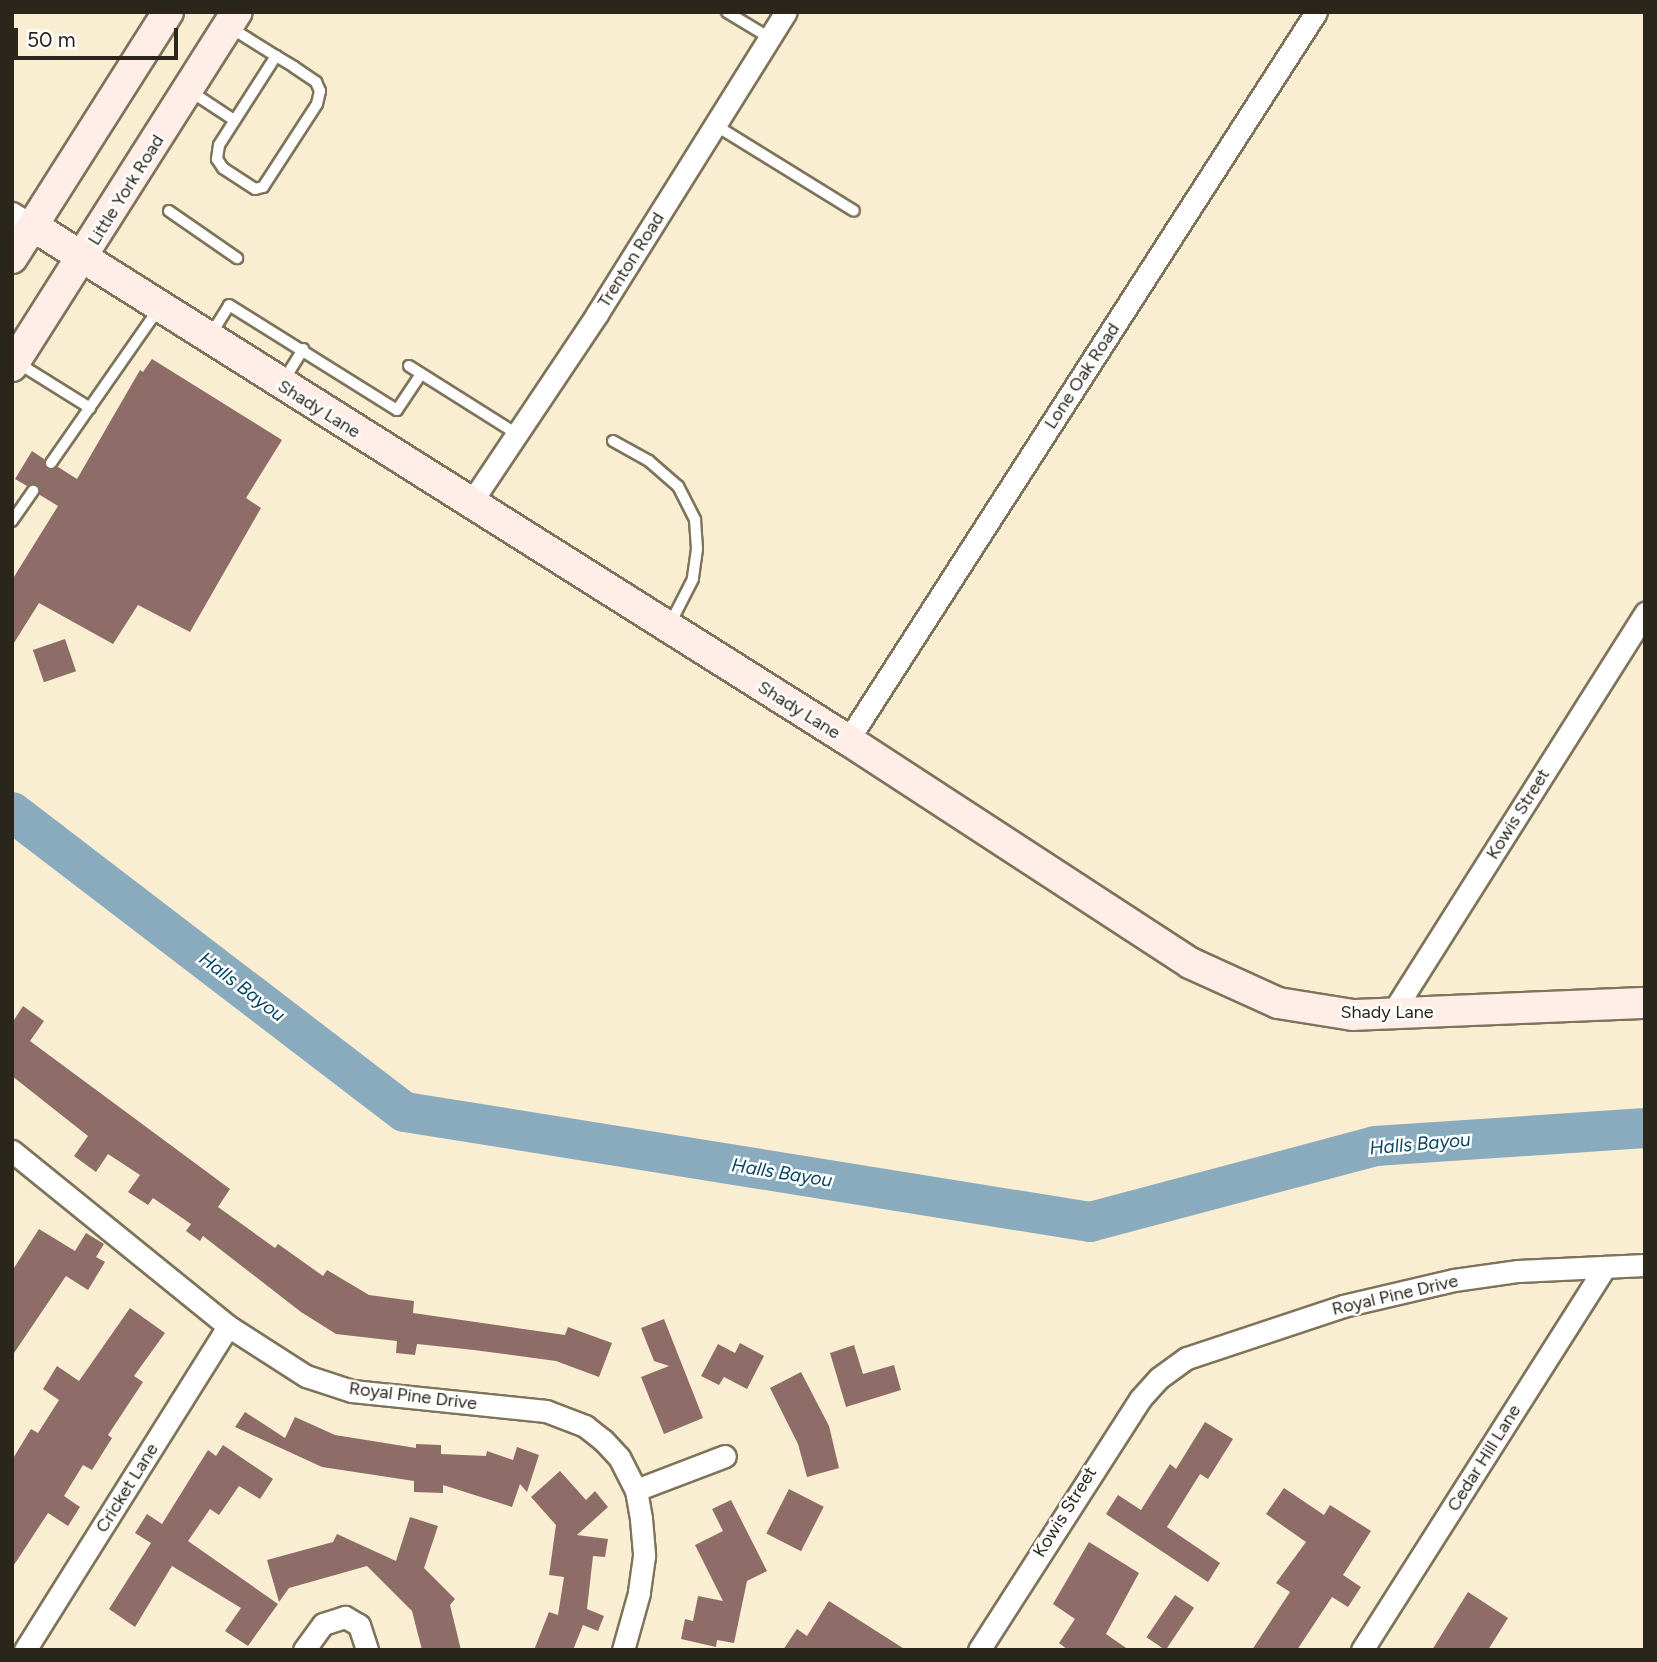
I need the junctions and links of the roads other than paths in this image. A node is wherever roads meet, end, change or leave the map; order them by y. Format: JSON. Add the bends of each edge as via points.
{"nodes":[{"id":1,"x":168,"y":12,"type":"edge"},
{"id":2,"x":727,"y":12,"type":"edge"},
{"id":3,"x":786,"y":12,"type":"edge"},
{"id":4,"x":1316,"y":12,"type":"edge"},
{"id":5,"x":233,"y":20,"type":"edge"},
{"id":6,"x":770,"y":38,"type":"junction"},
{"id":7,"x":276,"y":56,"type":"junction"},
{"id":8,"x":188,"y":90,"type":"junction"},
{"id":9,"x":234,"y":120,"type":"junction"},
{"id":10,"x":715,"y":125,"type":"junction"},
{"id":11,"x":169,"y":211,"type":"dead end"},
{"id":12,"x":854,"y":211,"type":"dead end"},
{"id":13,"x":23,"y":219,"type":"edge"},
{"id":14,"x":12,"y":258,"type":"edge"},
{"id":15,"x":82,"y":258,"type":"junction"},
{"id":16,"x":237,"y":258,"type":"dead end"},
{"id":17,"x":159,"y":308,"type":"junction"},
{"id":18,"x":208,"y":340,"type":"junction"},
{"id":19,"x":303,"y":349,"type":"junction"},
{"id":20,"x":14,"y":364,"type":"edge"},
{"id":21,"x":409,"y":366,"type":"dead end"},
{"id":22,"x":421,"y":374,"type":"junction"},
{"id":23,"x":281,"y":385,"type":"junction"},
{"id":24,"x":90,"y":408,"type":"junction"},
{"id":25,"x":517,"y":434,"type":"junction"},
{"id":26,"x":613,"y":442,"type":"dead end"},
{"id":27,"x":51,"y":463,"type":"dead end"},
{"id":28,"x":33,"y":491,"type":"dead end"},
{"id":29,"x":470,"y":504,"type":"junction"},
{"id":30,"x":12,"y":522,"type":"edge"},
{"id":31,"x":1645,"y":613,"type":"edge"},
{"id":32,"x":667,"y":628,"type":"junction"},
{"id":33,"x":848,"y":740,"type":"junction"},
{"id":34,"x":1645,"y":1003,"type":"edge"},
{"id":35,"x":1391,"y":1015,"type":"junction"},
{"id":36,"x":16,"y":1163,"type":"edge"},
{"id":37,"x":1645,"y":1265,"type":"edge"},
{"id":38,"x":1605,"y":1267,"type":"junction"},
{"id":39,"x":228,"y":1326,"type":"junction"},
{"id":40,"x":1159,"y":1378,"type":"joint"},
{"id":41,"x":725,"y":1456,"type":"dead end"},
{"id":42,"x":636,"y":1490,"type":"junction"},
{"id":43,"x":25,"y":1650,"type":"edge"},
{"id":44,"x":304,"y":1650,"type":"edge"},
{"id":45,"x":367,"y":1650,"type":"edge"},
{"id":46,"x":623,"y":1650,"type":"edge"},
{"id":47,"x":979,"y":1650,"type":"edge"},
{"id":48,"x":1362,"y":1650,"type":"edge"}],
"edges":[{"from":1,"to":13,"type":"street"},
{"from":2,"to":6,"type":"lane"},
{"from":3,"to":6,"type":"street","name":"Trenton Road"},
{"from":4,"to":33,"type":"street","name":"Lone Oak Road"},
{"from":5,"to":7,"type":"lane"},
{"from":5,"to":8,"type":"street","name":"Little York Road"},
{"from":6,"to":10,"type":"street","name":"Trenton Road"},
{"from":7,"to":9,"type":"lane"},
{"from":7,"to":9,"type":"lane","via":[[316,82],[320,91],[317,104],[263,187],[255,189],[217,159],[219,145]]},
{"from":8,"to":9,"type":"lane"},
{"from":8,"to":15,"type":"street","name":"Little York Road"},
{"from":10,"to":12,"type":"lane"},
{"from":10,"to":25,"type":"street","name":"Trenton Road"},
{"from":11,"to":16,"type":"lane"},
{"from":13,"to":14,"type":"street"},
{"from":13,"to":15,"type":"street","name":"Shady Lane"},
{"from":15,"to":17,"type":"street","name":"Shady Lane"},
{"from":15,"to":20,"type":"street","name":"Little York Road"},
{"from":17,"to":18,"type":"street","name":"Shady Lane"},
{"from":17,"to":24,"type":"lane"},
{"from":18,"to":19,"type":"lane","via":[[229,305]]},
{"from":18,"to":23,"type":"street","name":"Shady Lane"},
{"from":19,"to":22,"type":"lane","via":[[397,410]]},
{"from":19,"to":23,"type":"lane"},
{"from":20,"to":24,"type":"lane"},
{"from":21,"to":22,"type":"lane"},
{"from":22,"to":25,"type":"lane"},
{"from":23,"to":29,"type":"street","name":"Shady Lane"},
{"from":24,"to":27,"type":"lane"},
{"from":25,"to":29,"type":"street","name":"Trenton Road"},
{"from":26,"to":32,"type":"lane","via":[[649,461],[678,486],[695,520],[693,579]]},
{"from":28,"to":30,"type":"lane"},
{"from":29,"to":32,"type":"street","name":"Shady Lane"},
{"from":31,"to":35,"type":"street","name":"Kowis Street"},
{"from":32,"to":33,"type":"street","name":"Shady Lane"},
{"from":33,"to":35,"type":"street","name":"Shady Lane","via":[[1190,963],[1278,1003],[1353,1015]]},
{"from":34,"to":35,"type":"street","name":"Shady Lane"},
{"from":36,"to":39,"type":"street","name":"Royal Pine Drive"},
{"from":37,"to":38,"type":"street","name":"Royal Pine Drive"},
{"from":38,"to":40,"type":"street","name":"Royal Pine Drive","via":[[1518,1271],[1394,1292],[1221,1344]]},
{"from":38,"to":48,"type":"street","name":"Cedar Hill Lane"},
{"from":39,"to":42,"type":"street","name":"Royal Pine Drive","via":[[306,1376],[352,1391],[564,1416],[603,1440],[619,1457]]},
{"from":39,"to":43,"type":"street","name":"Cricket Lane"},
{"from":40,"to":47,"type":"street","name":"Kowis Street","via":[[1092,1469]]},
{"from":41,"to":42,"type":"street"},
{"from":42,"to":46,"type":"street","via":[[644,1556]]},
{"from":44,"to":45,"type":"street","via":[[324,1624],[345,1617],[359,1625]]}]}
